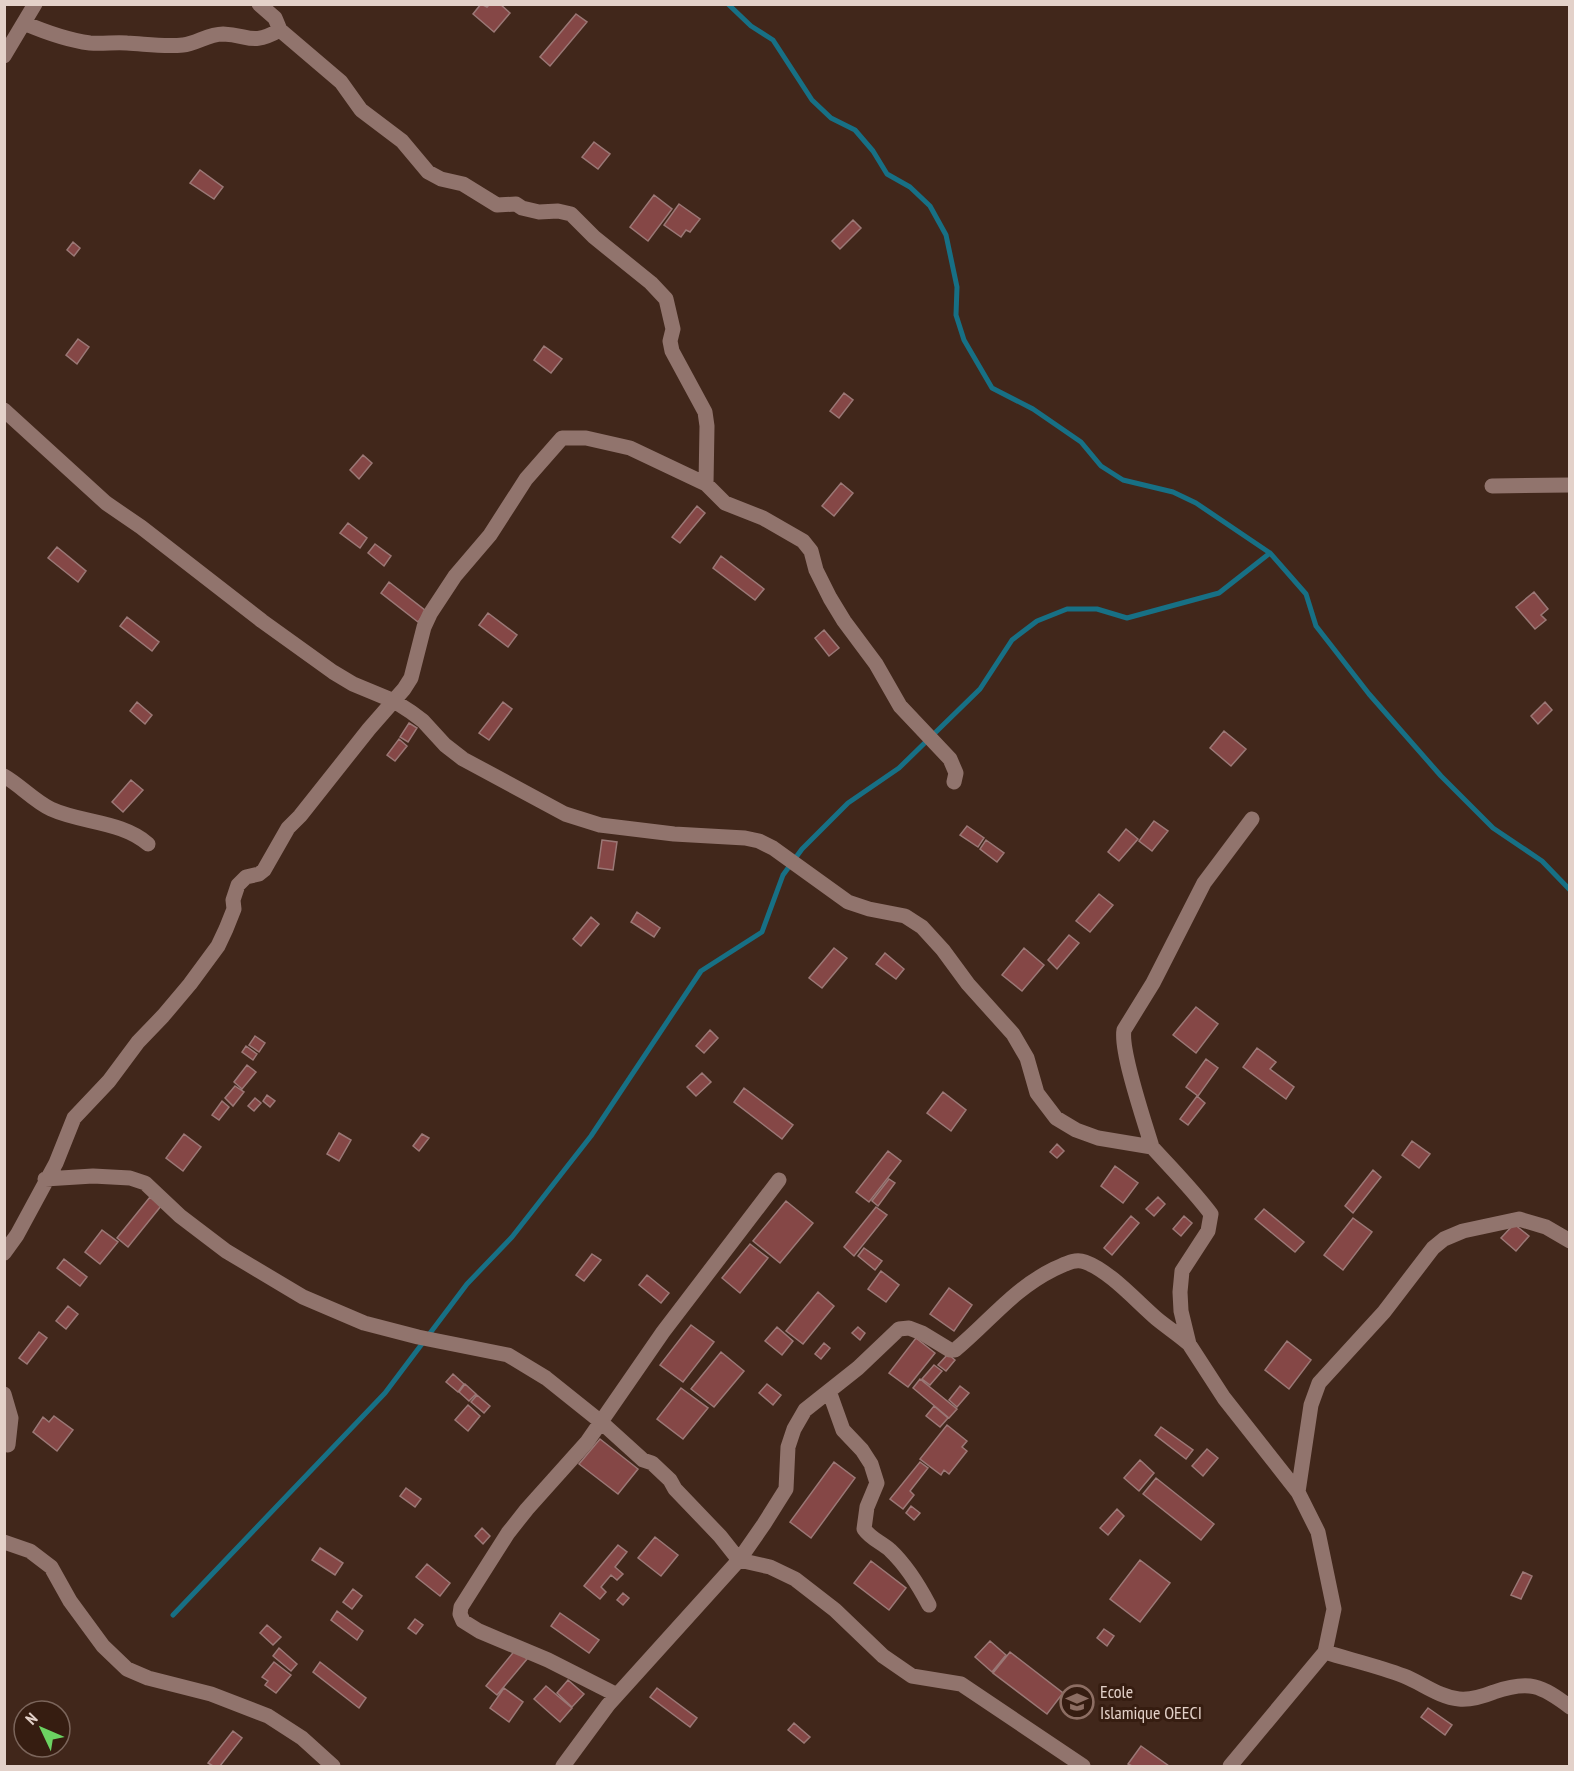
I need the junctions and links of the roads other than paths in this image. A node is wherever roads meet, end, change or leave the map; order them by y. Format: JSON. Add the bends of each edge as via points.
{"nodes":[{"id":1,"x":34,"y":4,"type":"edge"},
{"id":2,"x":259,"y":4,"type":"edge"},
{"id":3,"x":24,"y":23,"type":"junction"},
{"id":4,"x":280,"y":30,"type":"junction"},
{"id":5,"x":4,"y":56,"type":"edge"},
{"id":6,"x":4,"y":410,"type":"edge"},
{"id":7,"x":706,"y":484,"type":"junction"},
{"id":8,"x":1569,"y":484,"type":"edge"},
{"id":9,"x":1492,"y":486,"type":"dead end"},
{"id":10,"x":394,"y":701,"type":"junction"},
{"id":11,"x":4,"y":776,"type":"edge"},
{"id":12,"x":954,"y":782,"type":"dead end"},
{"id":13,"x":1252,"y":819,"type":"dead end"},
{"id":14,"x":148,"y":844,"type":"dead end"},
{"id":15,"x":1152,"y":1147,"type":"junction"},
{"id":16,"x":45,"y":1179,"type":"junction"},
{"id":17,"x":779,"y":1180,"type":"dead end"},
{"id":18,"x":1569,"y":1241,"type":"edge"},
{"id":19,"x":4,"y":1253,"type":"edge"},
{"id":20,"x":1189,"y":1344,"type":"junction"},
{"id":21,"x":829,"y":1391,"type":"junction"},
{"id":22,"x":5,"y":1395,"type":"edge"},
{"id":23,"x":601,"y":1422,"type":"junction"},
{"id":24,"x":8,"y":1445,"type":"dead end"},
{"id":25,"x":1298,"y":1492,"type":"junction"},
{"id":26,"x":4,"y":1542,"type":"edge"},
{"id":27,"x":739,"y":1560,"type":"junction"},
{"id":28,"x":929,"y":1605,"type":"dead end"},
{"id":29,"x":1325,"y":1652,"type":"junction"},
{"id":30,"x":617,"y":1695,"type":"junction"},
{"id":31,"x":1569,"y":1707,"type":"edge"},
{"id":32,"x":333,"y":1767,"type":"edge"},
{"id":33,"x":562,"y":1767,"type":"edge"},
{"id":34,"x":1083,"y":1767,"type":"edge"},
{"id":35,"x":1230,"y":1767,"type":"edge"}],
"edges":[{"from":1,"to":3,"type":"street"},
{"from":2,"to":4,"type":"street","via":[[275,18]]},
{"from":3,"to":4,"type":"street","via":[[55,36],[89,43],[156,46],[185,45],[222,34],[258,39]]},
{"from":3,"to":5,"type":"street"},
{"from":4,"to":7,"type":"street","via":[[341,82],[361,110],[402,141],[428,172],[463,184],[497,205],[516,204],[539,212],[571,214],[651,283],[666,299],[673,329],[672,351],[705,412]]},
{"from":6,"to":10,"type":"street","via":[[106,503],[262,621],[353,684]]},
{"from":7,"to":10,"type":"street","via":[[630,448],[586,438],[562,438],[526,479],[490,535],[455,576],[430,614],[411,678]]},
{"from":7,"to":12,"type":"street","via":[[725,503],[763,518],[803,541],[830,598],[900,706],[950,759],[956,773]]},
{"from":8,"to":9,"type":"street"},
{"from":10,"to":15,"type":"street","via":[[423,721],[463,759],[565,814],[600,825],[759,841],[848,902],[914,921],[1013,1034],[1027,1058],[1037,1093],[1056,1118],[1098,1138]]},
{"from":10,"to":16,"type":"street","via":[[288,828],[268,866],[238,885],[234,909],[218,946],[182,994],[74,1118],[56,1163]]},
{"from":11,"to":14,"type":"street","via":[[48,808],[127,831]]},
{"from":13,"to":15,"type":"street","via":[[1204,883],[1153,983],[1124,1030],[1126,1053]]},
{"from":15,"to":20,"type":"street","via":[[1211,1214],[1208,1231],[1182,1271],[1181,1311]]},
{"from":16,"to":19,"type":"street"},
{"from":16,"to":23,"type":"street","via":[[93,1176],[145,1183],[226,1251],[303,1297],[364,1323],[508,1355],[546,1378]]},
{"from":17,"to":23,"type":"street","via":[[663,1332]]},
{"from":18,"to":25,"type":"street","via":[[1546,1227],[1519,1219],[1463,1231],[1433,1248],[1384,1312],[1319,1383],[1311,1405]]},
{"from":20,"to":21,"type":"street","via":[[1100,1271],[1084,1262],[1072,1261],[1033,1280],[955,1350],[909,1328],[899,1329]]},
{"from":20,"to":25,"type":"street","via":[[1224,1398]]},
{"from":21,"to":27,"type":"street","via":[[805,1410],[794,1429],[788,1446],[786,1489]]},
{"from":21,"to":28,"type":"street","via":[[843,1430],[862,1450],[878,1483],[867,1507],[864,1528],[909,1569]]},
{"from":22,"to":24,"type":"street","via":[[12,1418]]},
{"from":23,"to":27,"type":"street","via":[[670,1480]]},
{"from":23,"to":30,"type":"street","via":[[508,1533],[473,1585],[460,1614],[463,1621],[479,1632],[548,1660]]},
{"from":25,"to":29,"type":"street","via":[[1318,1532],[1334,1610]]},
{"from":26,"to":32,"type":"street","via":[[30,1551],[51,1567],[103,1646],[127,1669],[268,1716],[302,1738]]},
{"from":27,"to":30,"type":"street"},
{"from":27,"to":34,"type":"street","via":[[795,1579],[835,1610],[883,1656],[912,1676],[961,1684]]},
{"from":29,"to":31,"type":"street","via":[[1405,1676],[1459,1699],[1515,1685],[1534,1686]]},
{"from":29,"to":35,"type":"street"},
{"from":30,"to":33,"type":"street"}]}
